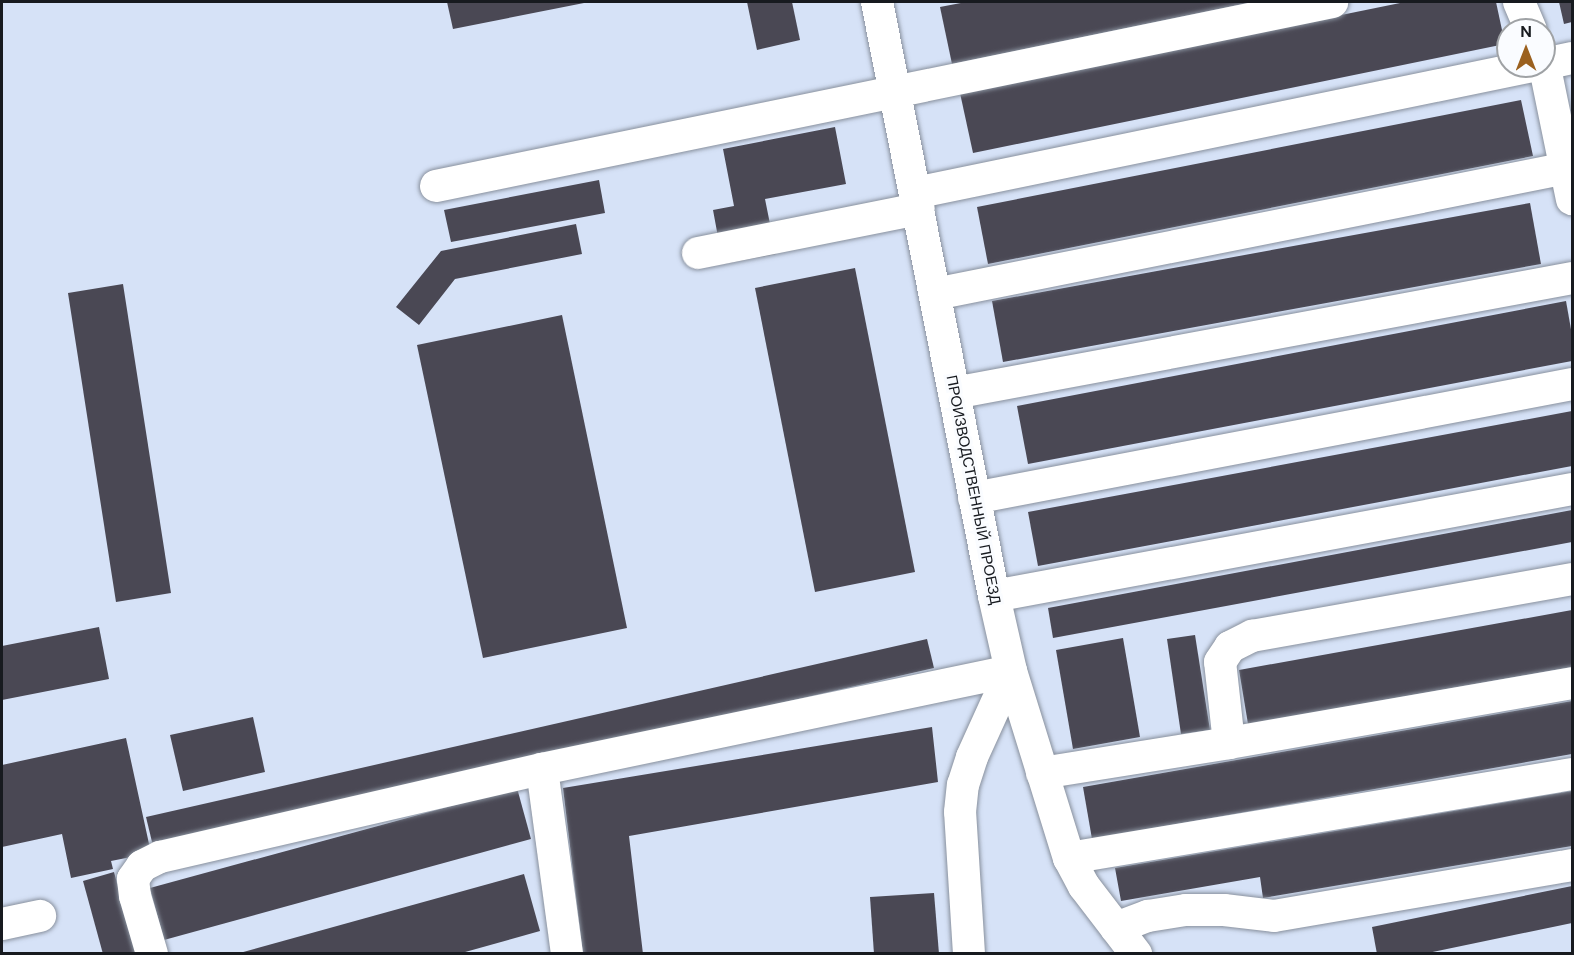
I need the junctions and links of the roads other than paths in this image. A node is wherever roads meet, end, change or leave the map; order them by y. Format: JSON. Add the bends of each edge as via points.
{"nodes":[{"id":1,"x":878,"y":2,"type":"edge"},
{"id":2,"x":1332,"y":2,"type":"edge"},
{"id":3,"x":1519,"y":2,"type":"edge"},
{"id":4,"x":1526,"y":18,"type":"edge"},
{"id":5,"x":1572,"y":58,"type":"edge"},
{"id":6,"x":1556,"y":61,"type":"edge"},
{"id":7,"x":1496,"y":74,"type":"edge"},
{"id":8,"x":1548,"y":78,"type":"edge"},
{"id":9,"x":895,"y":92,"type":"junction"},
{"id":10,"x":1569,"y":167,"type":"edge"},
{"id":11,"x":435,"y":186,"type":"dead end"},
{"id":12,"x":1572,"y":199,"type":"edge"},
{"id":13,"x":917,"y":201,"type":"junction"},
{"id":14,"x":698,"y":253,"type":"dead end"},
{"id":15,"x":1572,"y":278,"type":"edge"},
{"id":16,"x":935,"y":294,"type":"junction"},
{"id":17,"x":1572,"y":384,"type":"edge"},
{"id":18,"x":954,"y":393,"type":"junction"},
{"id":19,"x":1572,"y":489,"type":"edge"},
{"id":20,"x":975,"y":498,"type":"junction"},
{"id":21,"x":1572,"y":579,"type":"edge"},
{"id":22,"x":993,"y":596,"type":"junction"},
{"id":23,"x":1011,"y":671,"type":"junction"},
{"id":24,"x":1572,"y":682,"type":"edge"},
{"id":25,"x":1229,"y":743,"type":"junction"},
{"id":26,"x":542,"y":769,"type":"junction"},
{"id":27,"x":1042,"y":773,"type":"junction"},
{"id":28,"x":1572,"y":774,"type":"edge"},
{"id":29,"x":1069,"y":858,"type":"junction"},
{"id":30,"x":1572,"y":865,"type":"edge"},
{"id":31,"x":40,"y":916,"type":"dead end"},
{"id":32,"x":2,"y":924,"type":"edge"},
{"id":33,"x":1116,"y":927,"type":"junction"},
{"id":34,"x":152,"y":954,"type":"edge"},
{"id":35,"x":567,"y":954,"type":"edge"},
{"id":36,"x":969,"y":954,"type":"edge"},
{"id":37,"x":1136,"y":954,"type":"edge"}],
"edges":[{"from":1,"to":9,"type":"street","name":"ПРОИЗВОДСТВЕННЫЙ ПРОЕЗД"},
{"from":2,"to":9,"type":"street"},
{"from":3,"to":4,"type":"street"},
{"from":5,"to":6,"type":"street"},
{"from":7,"to":13,"type":"street"},
{"from":8,"to":10,"type":"street"},
{"from":9,"to":11,"type":"street"},
{"from":9,"to":13,"type":"street","name":"ПРОИЗВОДСТВЕННЫЙ ПРОЕЗД"},
{"from":10,"to":12,"type":"street"},
{"from":10,"to":16,"type":"street"},
{"from":13,"to":14,"type":"street"},
{"from":13,"to":16,"type":"street","name":"ПРОИЗВОДСТВЕННЫЙ ПРОЕЗД"},
{"from":15,"to":18,"type":"street"},
{"from":16,"to":18,"type":"street","name":"ПРОИЗВОДСТВЕННЫЙ ПРОЕЗД"},
{"from":17,"to":20,"type":"street"},
{"from":18,"to":20,"type":"street","name":"ПРОИЗВОДСТВЕННЫЙ ПРОЕЗД"},
{"from":19,"to":22,"type":"street"},
{"from":20,"to":22,"type":"street","name":"ПРОИЗВОДСТВЕННЫЙ ПРОЕЗД"},
{"from":21,"to":25,"type":"street","via":[[1252,636],[1230,646],[1220,662]]},
{"from":22,"to":23,"type":"street","name":"ПРОИЗВОДСТВЕННЫЙ ПРОЕЗД"},
{"from":23,"to":26,"type":"street"},
{"from":23,"to":27,"type":"street","name":"ПРОИЗВОДСТВЕННЫЙ ПРОЕЗД"},
{"from":23,"to":36,"type":"street","via":[[963,785],[960,812]]},
{"from":24,"to":25,"type":"street"},
{"from":25,"to":27,"type":"street"},
{"from":26,"to":34,"type":"street","via":[[160,857],[142,866],[133,879]]},
{"from":26,"to":35,"type":"street"},
{"from":27,"to":29,"type":"street","name":"ПРОИЗВОДСТВЕННЫЙ ПРОЕЗД"},
{"from":28,"to":29,"type":"street"},
{"from":29,"to":33,"type":"street","name":"ПРОИЗВОДСТВЕННЫЙ ПРОЕЗД","via":[[1084,886]]},
{"from":30,"to":33,"type":"street","via":[[1274,916],[1186,910],[1140,918]]},
{"from":31,"to":32,"type":"street"},
{"from":33,"to":37,"type":"street","name":"ПРОИЗВОДСТВЕННЫЙ ПРОЕЗД"}]}
